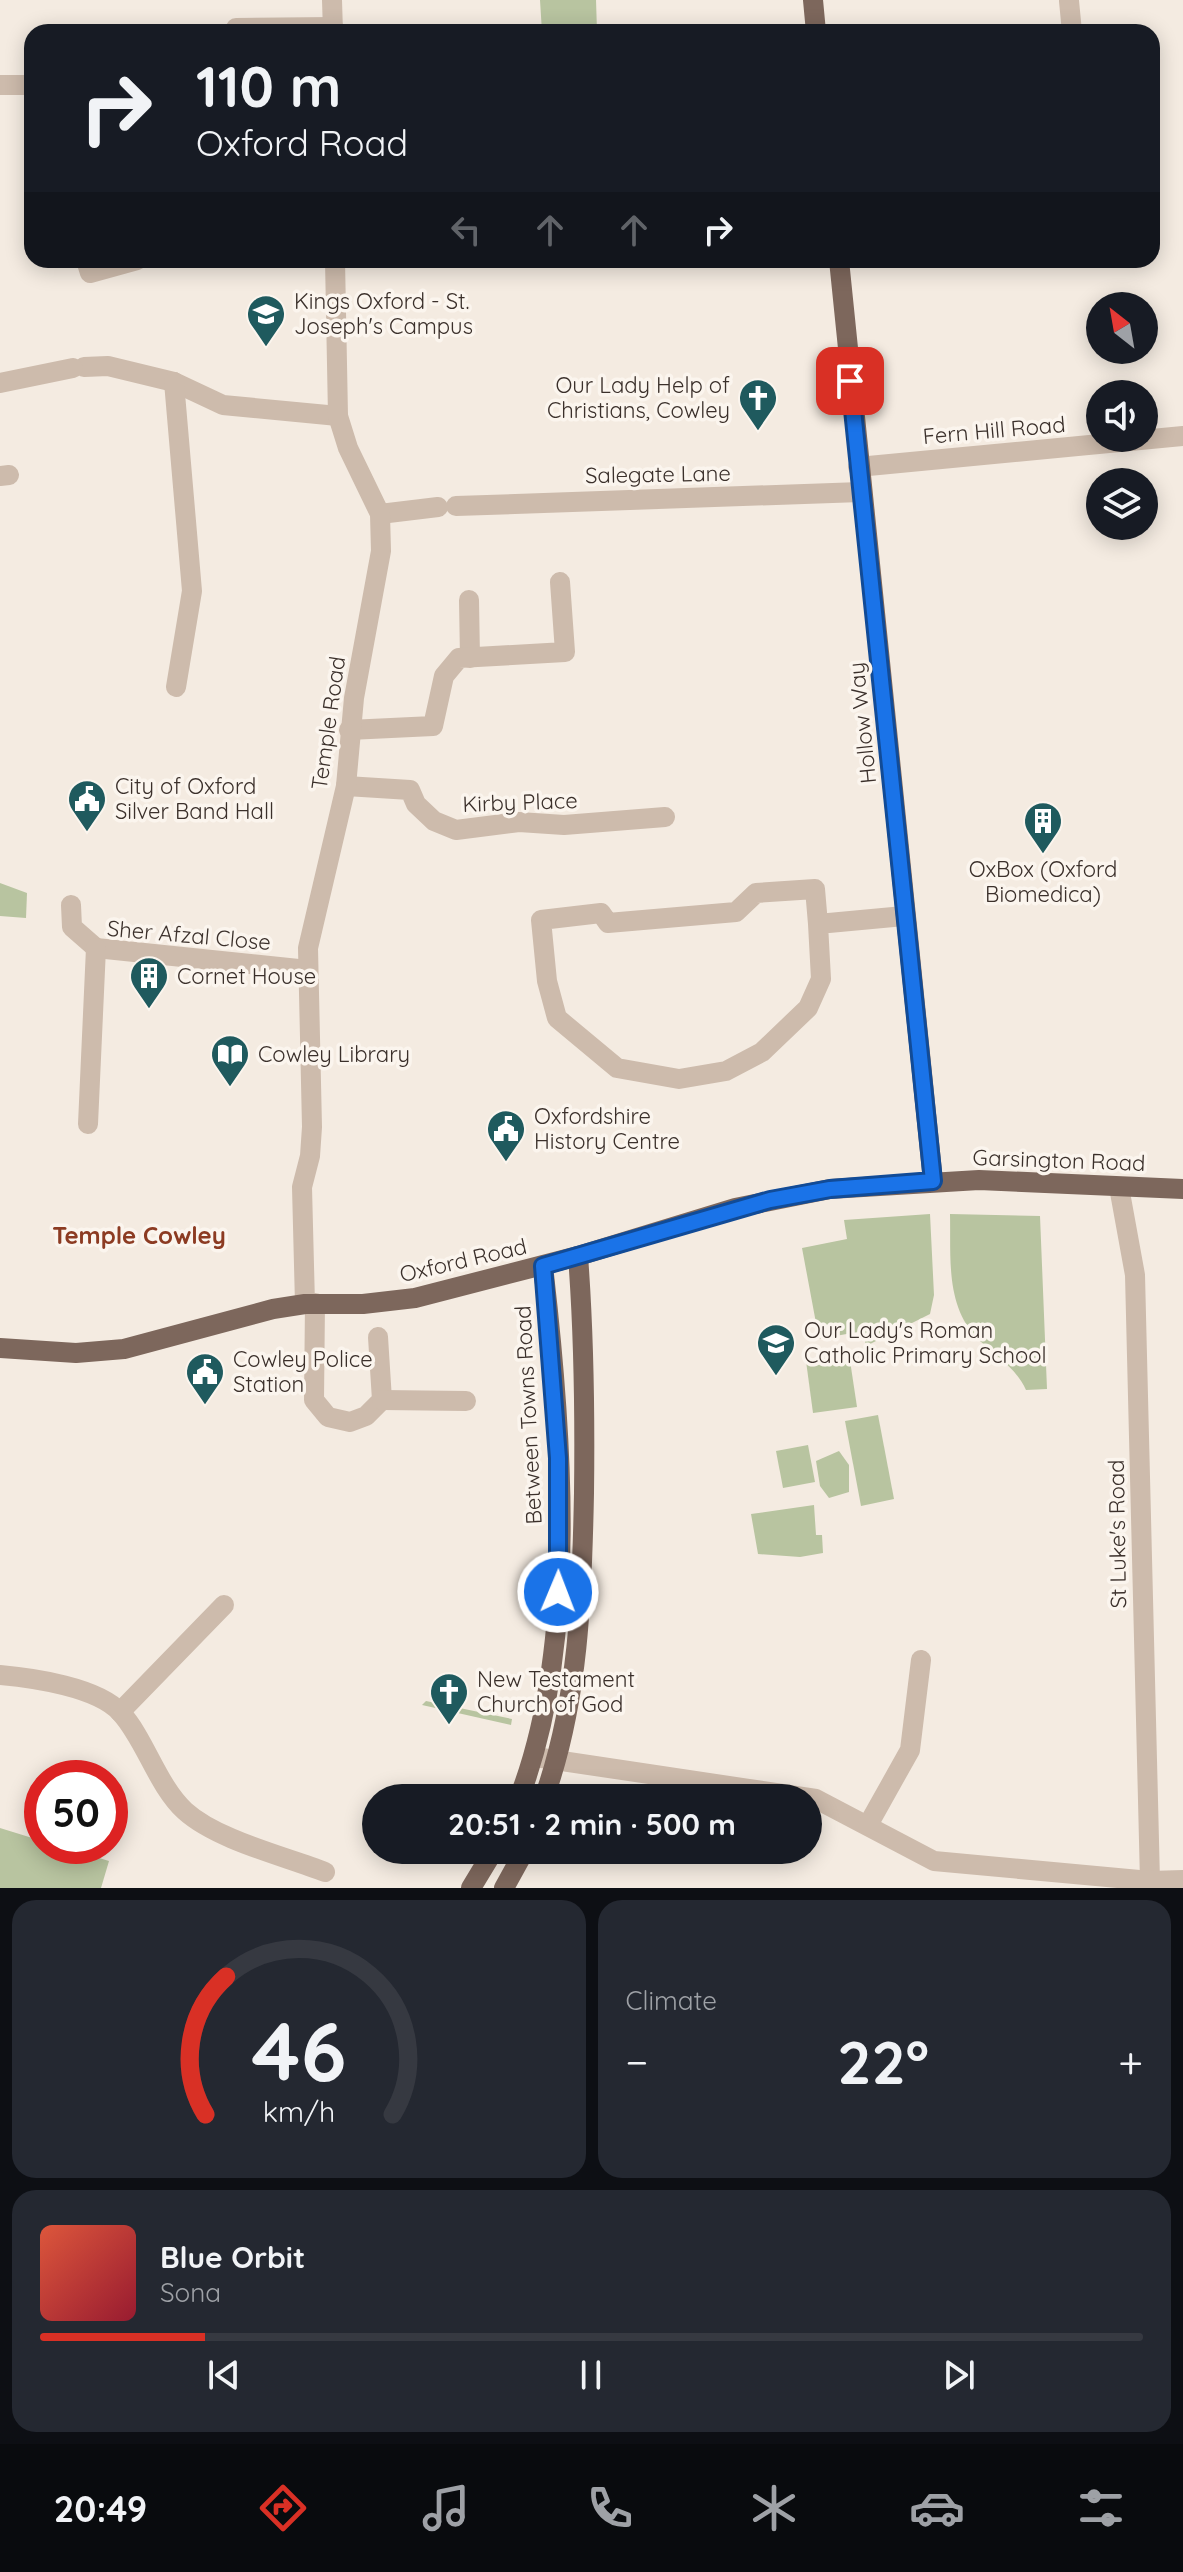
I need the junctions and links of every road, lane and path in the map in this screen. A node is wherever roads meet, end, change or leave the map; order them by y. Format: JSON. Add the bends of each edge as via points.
{"nodes":[{"id":1,"x":332,"y":0,"type":"edge"},
{"id":2,"x":813,"y":0,"type":"edge"},
{"id":3,"x":1069,"y":1,"type":"edge"},
{"id":4,"x":333,"y":24,"type":"edge"},
{"id":5,"x":815,"y":24,"type":"edge"},
{"id":6,"x":1071,"y":24,"type":"edge"},
{"id":7,"x":0,"y":85,"type":"edge"},
{"id":8,"x":24,"y":85,"type":"edge"},
{"id":9,"x":88,"y":268,"type":"edge"},
{"id":10,"x":108,"y":268,"type":"edge"},
{"id":11,"x":335,"y":268,"type":"edge"},
{"id":12,"x":840,"y":268,"type":"edge"},
{"id":13,"x":174,"y":382,"type":"junction"},
{"id":14,"x":0,"y":383,"type":"edge"},
{"id":15,"x":338,"y":416,"type":"junction"},
{"id":16,"x":1183,"y":436,"type":"edge"},
{"id":17,"x":858,"y":467,"type":"junction"},
{"id":18,"x":861,"y":492,"type":"junction"},
{"id":19,"x":380,"y":514,"type":"junction"},
{"id":20,"x":560,"y":582,"type":"dead end"},
{"id":21,"x":469,"y":600,"type":"dead end"},
{"id":22,"x":470,"y":658,"type":"junction"},
{"id":23,"x":176,"y":687,"type":"dead end"},
{"id":24,"x":349,"y":730,"type":"junction"},
{"id":25,"x":346,"y":786,"type":"junction"},
{"id":26,"x":665,"y":817,"type":"dead end"},
{"id":27,"x":71,"y":905,"type":"dead end"},
{"id":28,"x":904,"y":916,"type":"junction"},
{"id":29,"x":818,"y":924,"type":"junction"},
{"id":30,"x":96,"y":948,"type":"junction"},
{"id":31,"x":308,"y":970,"type":"junction"},
{"id":32,"x":88,"y":1124,"type":"dead end"},
{"id":33,"x":933,"y":1181,"type":"junction"},
{"id":34,"x":1119,"y":1187,"type":"junction"},
{"id":35,"x":1183,"y":1189,"type":"edge"},
{"id":36,"x":578,"y":1256,"type":"junction"},
{"id":37,"x":543,"y":1266,"type":"junction"},
{"id":38,"x":310,"y":1304,"type":"junction"},
{"id":39,"x":378,"y":1337,"type":"dead end"},
{"id":40,"x":0,"y":1348,"type":"edge"},
{"id":41,"x":382,"y":1400,"type":"junction"},
{"id":42,"x":466,"y":1401,"type":"dead end"},
{"id":43,"x":224,"y":1605,"type":"dead end"},
{"id":44,"x":921,"y":1660,"type":"dead end"},
{"id":45,"x":0,"y":1675,"type":"edge"},
{"id":46,"x":120,"y":1712,"type":"junction"},
{"id":47,"x":535,"y":1757,"type":"junction"},
{"id":48,"x":558,"y":1759,"type":"junction"},
{"id":49,"x":524,"y":1784,"type":"edge"},
{"id":50,"x":549,"y":1784,"type":"edge"},
{"id":51,"x":868,"y":1825,"type":"junction"},
{"id":52,"x":486,"y":1864,"type":"edge"},
{"id":53,"x":517,"y":1864,"type":"edge"},
{"id":54,"x":325,"y":1872,"type":"dead end"},
{"id":55,"x":1183,"y":1880,"type":"edge"},
{"id":56,"x":1150,"y":1881,"type":"junction"},
{"id":57,"x":471,"y":1888,"type":"edge"},
{"id":58,"x":504,"y":1888,"type":"edge"}],
"edges":[{"from":1,"to":4,"type":"street"},
{"from":2,"to":5,"type":"main road"},
{"from":3,"to":6,"type":"street"},
{"from":7,"to":8,"type":"street"},
{"from":9,"to":10,"type":"street","via":[[90,273]]},
{"from":11,"to":15,"type":"street","name":"Temple Road"},
{"from":12,"to":17,"type":"main road","name":"Hollow Way"},
{"from":13,"to":14,"type":"street","via":[[108,366]]},
{"from":13,"to":15,"type":"street","via":[[223,405]]},
{"from":13,"to":23,"type":"street","via":[[192,591]]},
{"from":15,"to":19,"type":"street","name":"Temple Road"},
{"from":16,"to":17,"type":"street","name":"Fern Hill Road"},
{"from":17,"to":18,"type":"main road","name":"Hollow Way"},
{"from":18,"to":19,"type":"street","name":"Salegate Lane","via":[[447,506]]},
{"from":18,"to":28,"type":"main road","name":"Hollow Way"},
{"from":19,"to":24,"type":"street","name":"Temple Road","via":[[381,551]]},
{"from":20,"to":22,"type":"street","via":[[565,652]]},
{"from":21,"to":22,"type":"street"},
{"from":22,"to":24,"type":"street","via":[[459,658],[444,676],[433,726]]},
{"from":24,"to":25,"type":"street","name":"Temple Road"},
{"from":25,"to":26,"type":"street","name":"Kirby Place","via":[[410,790],[434,821],[456,830],[519,822],[564,825]]},
{"from":25,"to":31,"type":"street","name":"Temple Road","via":[[310,930]]},
{"from":27,"to":30,"type":"street","via":[[72,927]]},
{"from":28,"to":29,"type":"street"},
{"from":28,"to":33,"type":"main road","name":"Hollow Way"},
{"from":29,"to":29,"type":"street","via":[[815,889],[756,893],[736,912],[608,923],[601,913],[541,920],[557,1018],[617,1068],[679,1079],[726,1071],[762,1052],[808,1008],[821,979]]},
{"from":30,"to":31,"type":"street","name":"Sher Afzal Close"},
{"from":30,"to":32,"type":"street","name":"Sher Afzal Close"},
{"from":31,"to":38,"type":"street","name":"Temple Road","via":[[312,1127],[302,1187]]},
{"from":33,"to":34,"type":"main road","name":"Garsington Road"},
{"from":33,"to":36,"type":"main road","name":"Oxford Road","via":[[770,1200]]},
{"from":34,"to":35,"type":"main road","name":"Garsington Road"},
{"from":34,"to":56,"type":"street","name":"St Luke's Road","via":[[1135,1275]]},
{"from":36,"to":37,"type":"main road","name":"Oxford Road"},
{"from":36,"to":48,"type":"main road","via":[[585,1375],[583,1557],[579,1637]]},
{"from":37,"to":38,"type":"main road","name":"Oxford Road","via":[[415,1298]]},
{"from":37,"to":47,"type":"main road","name":"Between Towns Road","via":[[558,1458],[559,1571],[550,1674]]},
{"from":38,"to":40,"type":"main road","name":"Oxford Road","via":[[124,1349],[76,1353]]},
{"from":38,"to":41,"type":"street","name":"Temple Road","via":[[314,1400],[328,1417],[350,1422],[366,1416]]},
{"from":39,"to":41,"type":"street"},
{"from":41,"to":42,"type":"street"},
{"from":43,"to":46,"type":"street"},
{"from":44,"to":51,"type":"street","via":[[910,1750]]},
{"from":45,"to":46,"type":"street","via":[[46,1679]]},
{"from":46,"to":54,"type":"street","via":[[185,1811],[205,1826]]},
{"from":47,"to":48,"type":"street"},
{"from":47,"to":49,"type":"main road","name":"Between Towns Road"},
{"from":48,"to":50,"type":"main road"},
{"from":48,"to":51,"type":"street","via":[[816,1799]]},
{"from":51,"to":56,"type":"street","via":[[934,1861]]},
{"from":52,"to":57,"type":"main road"},
{"from":53,"to":58,"type":"main road"},
{"from":55,"to":56,"type":"street"}]}
